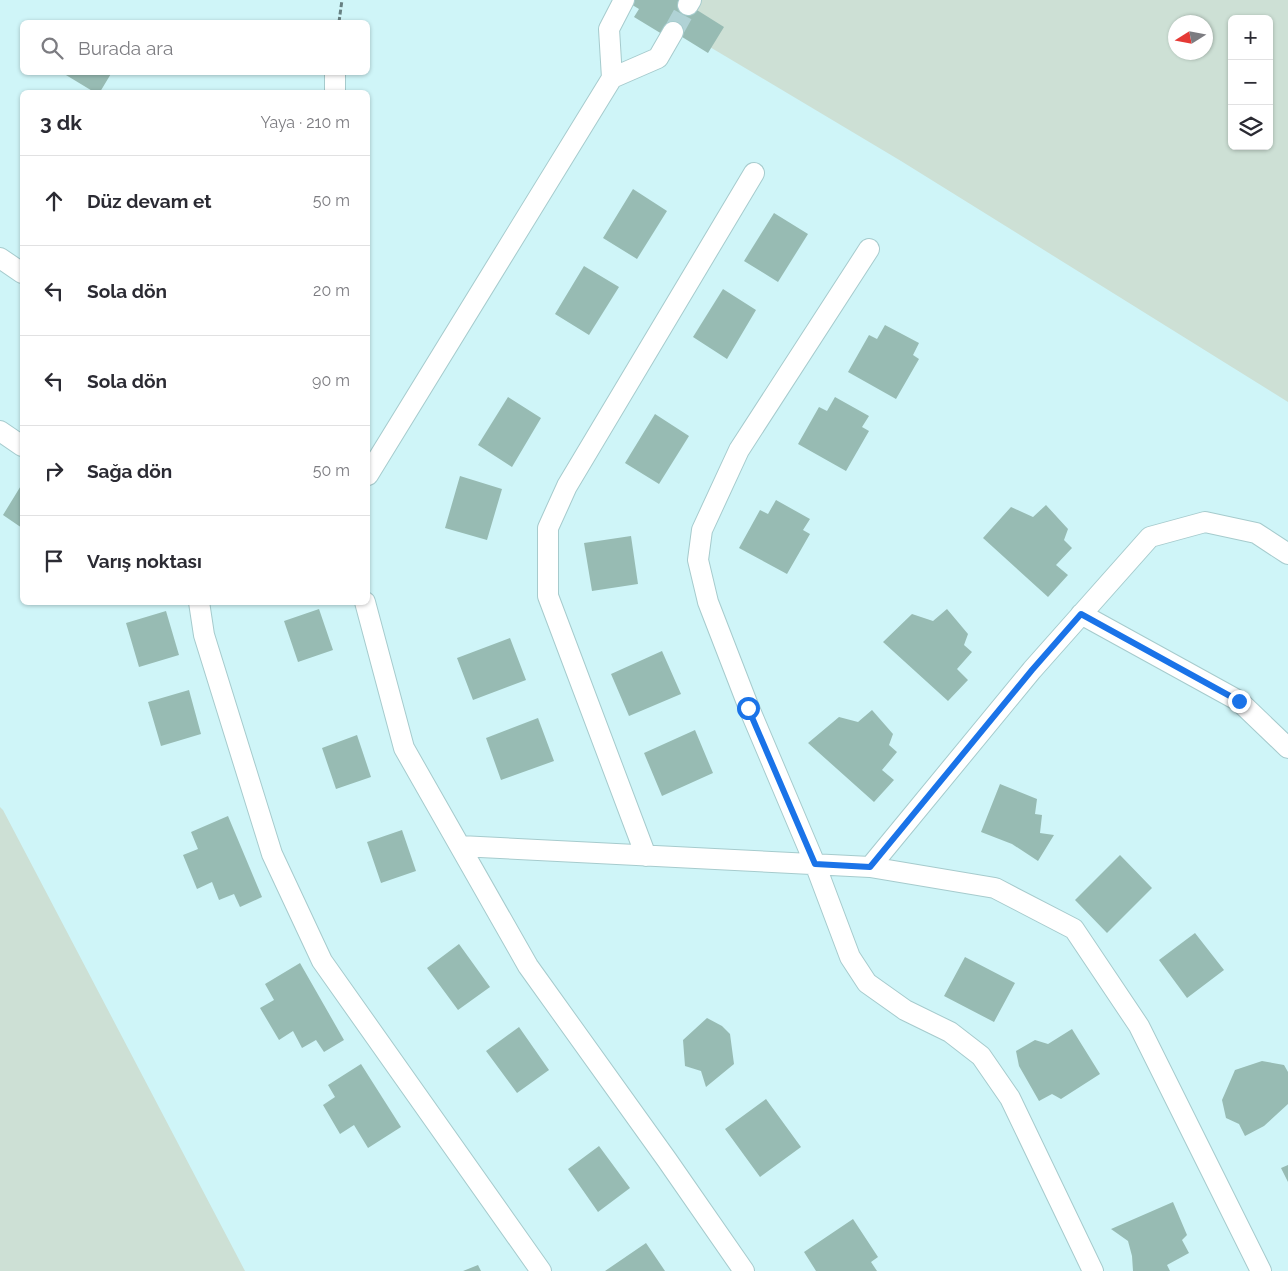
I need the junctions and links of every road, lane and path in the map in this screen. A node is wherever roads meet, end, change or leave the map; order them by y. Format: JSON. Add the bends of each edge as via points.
{"nodes":[{"id":1,"x":342,"y":0,"type":"edge"},
{"id":2,"x":624,"y":0,"type":"edge"},
{"id":3,"x":339,"y":20,"type":"edge"},
{"id":4,"x":674,"y":32,"type":"tunnel mouth"},
{"id":5,"x":336,"y":75,"type":"edge"},
{"id":6,"x":612,"y":78,"type":"junction"},
{"id":7,"x":336,"y":90,"type":"edge"},
{"id":8,"x":754,"y":172,"type":"dead end"},
{"id":9,"x":869,"y":249,"type":"dead end"},
{"id":10,"x":0,"y":258,"type":"edge"},
{"id":11,"x":20,"y":272,"type":"edge"},
{"id":12,"x":0,"y":431,"type":"edge"},
{"id":13,"x":20,"y":445,"type":"edge"},
{"id":14,"x":370,"y":472,"type":"edge"},
{"id":15,"x":1288,"y":554,"type":"edge"},
{"id":16,"x":199,"y":605,"type":"edge"},
{"id":17,"x":366,"y":605,"type":"edge"},
{"id":18,"x":1081,"y":614,"type":"junction"},
{"id":19,"x":1288,"y":748,"type":"edge"},
{"id":20,"x":460,"y":846,"type":"junction"},
{"id":21,"x":646,"y":856,"type":"junction"},
{"id":22,"x":815,"y":864,"type":"junction"},
{"id":23,"x":870,"y":867,"type":"junction"},
{"id":24,"x":541,"y":1271,"type":"edge"},
{"id":25,"x":744,"y":1271,"type":"edge"},
{"id":26,"x":1094,"y":1271,"type":"edge"},
{"id":27,"x":1261,"y":1271,"type":"edge"}],
"edges":[{"from":1,"to":3,"type":"path"},
{"from":2,"to":6,"type":"street","via":[[609,28]]},
{"from":4,"to":6,"type":"street","via":[[658,58]]},
{"from":5,"to":7,"type":"street"},
{"from":6,"to":14,"type":"street"},
{"from":8,"to":21,"type":"street","via":[[567,486],[548,528],[548,596]]},
{"from":9,"to":22,"type":"street","via":[[739,450],[702,530],[698,560],[708,602],[748,708]]},
{"from":10,"to":11,"type":"street"},
{"from":12,"to":13,"type":"street"},
{"from":15,"to":18,"type":"street","via":[[1256,533],[1205,522],[1150,536]]},
{"from":16,"to":24,"type":"street","via":[[204,635],[272,854],[322,961]]},
{"from":17,"to":20,"type":"street","via":[[404,748]]},
{"from":18,"to":19,"type":"street","via":[[1239,701]]},
{"from":18,"to":23,"type":"street"},
{"from":20,"to":21,"type":"street"},
{"from":20,"to":25,"type":"street","via":[[528,966]]},
{"from":21,"to":22,"type":"street"},
{"from":22,"to":23,"type":"street"},
{"from":22,"to":26,"type":"street","via":[[850,957],[867,983],[905,1010],[950,1032],[981,1056],[991,1070],[1010,1098]]},
{"from":23,"to":27,"type":"street","via":[[995,888],[1074,929],[1139,1026]]}]}
